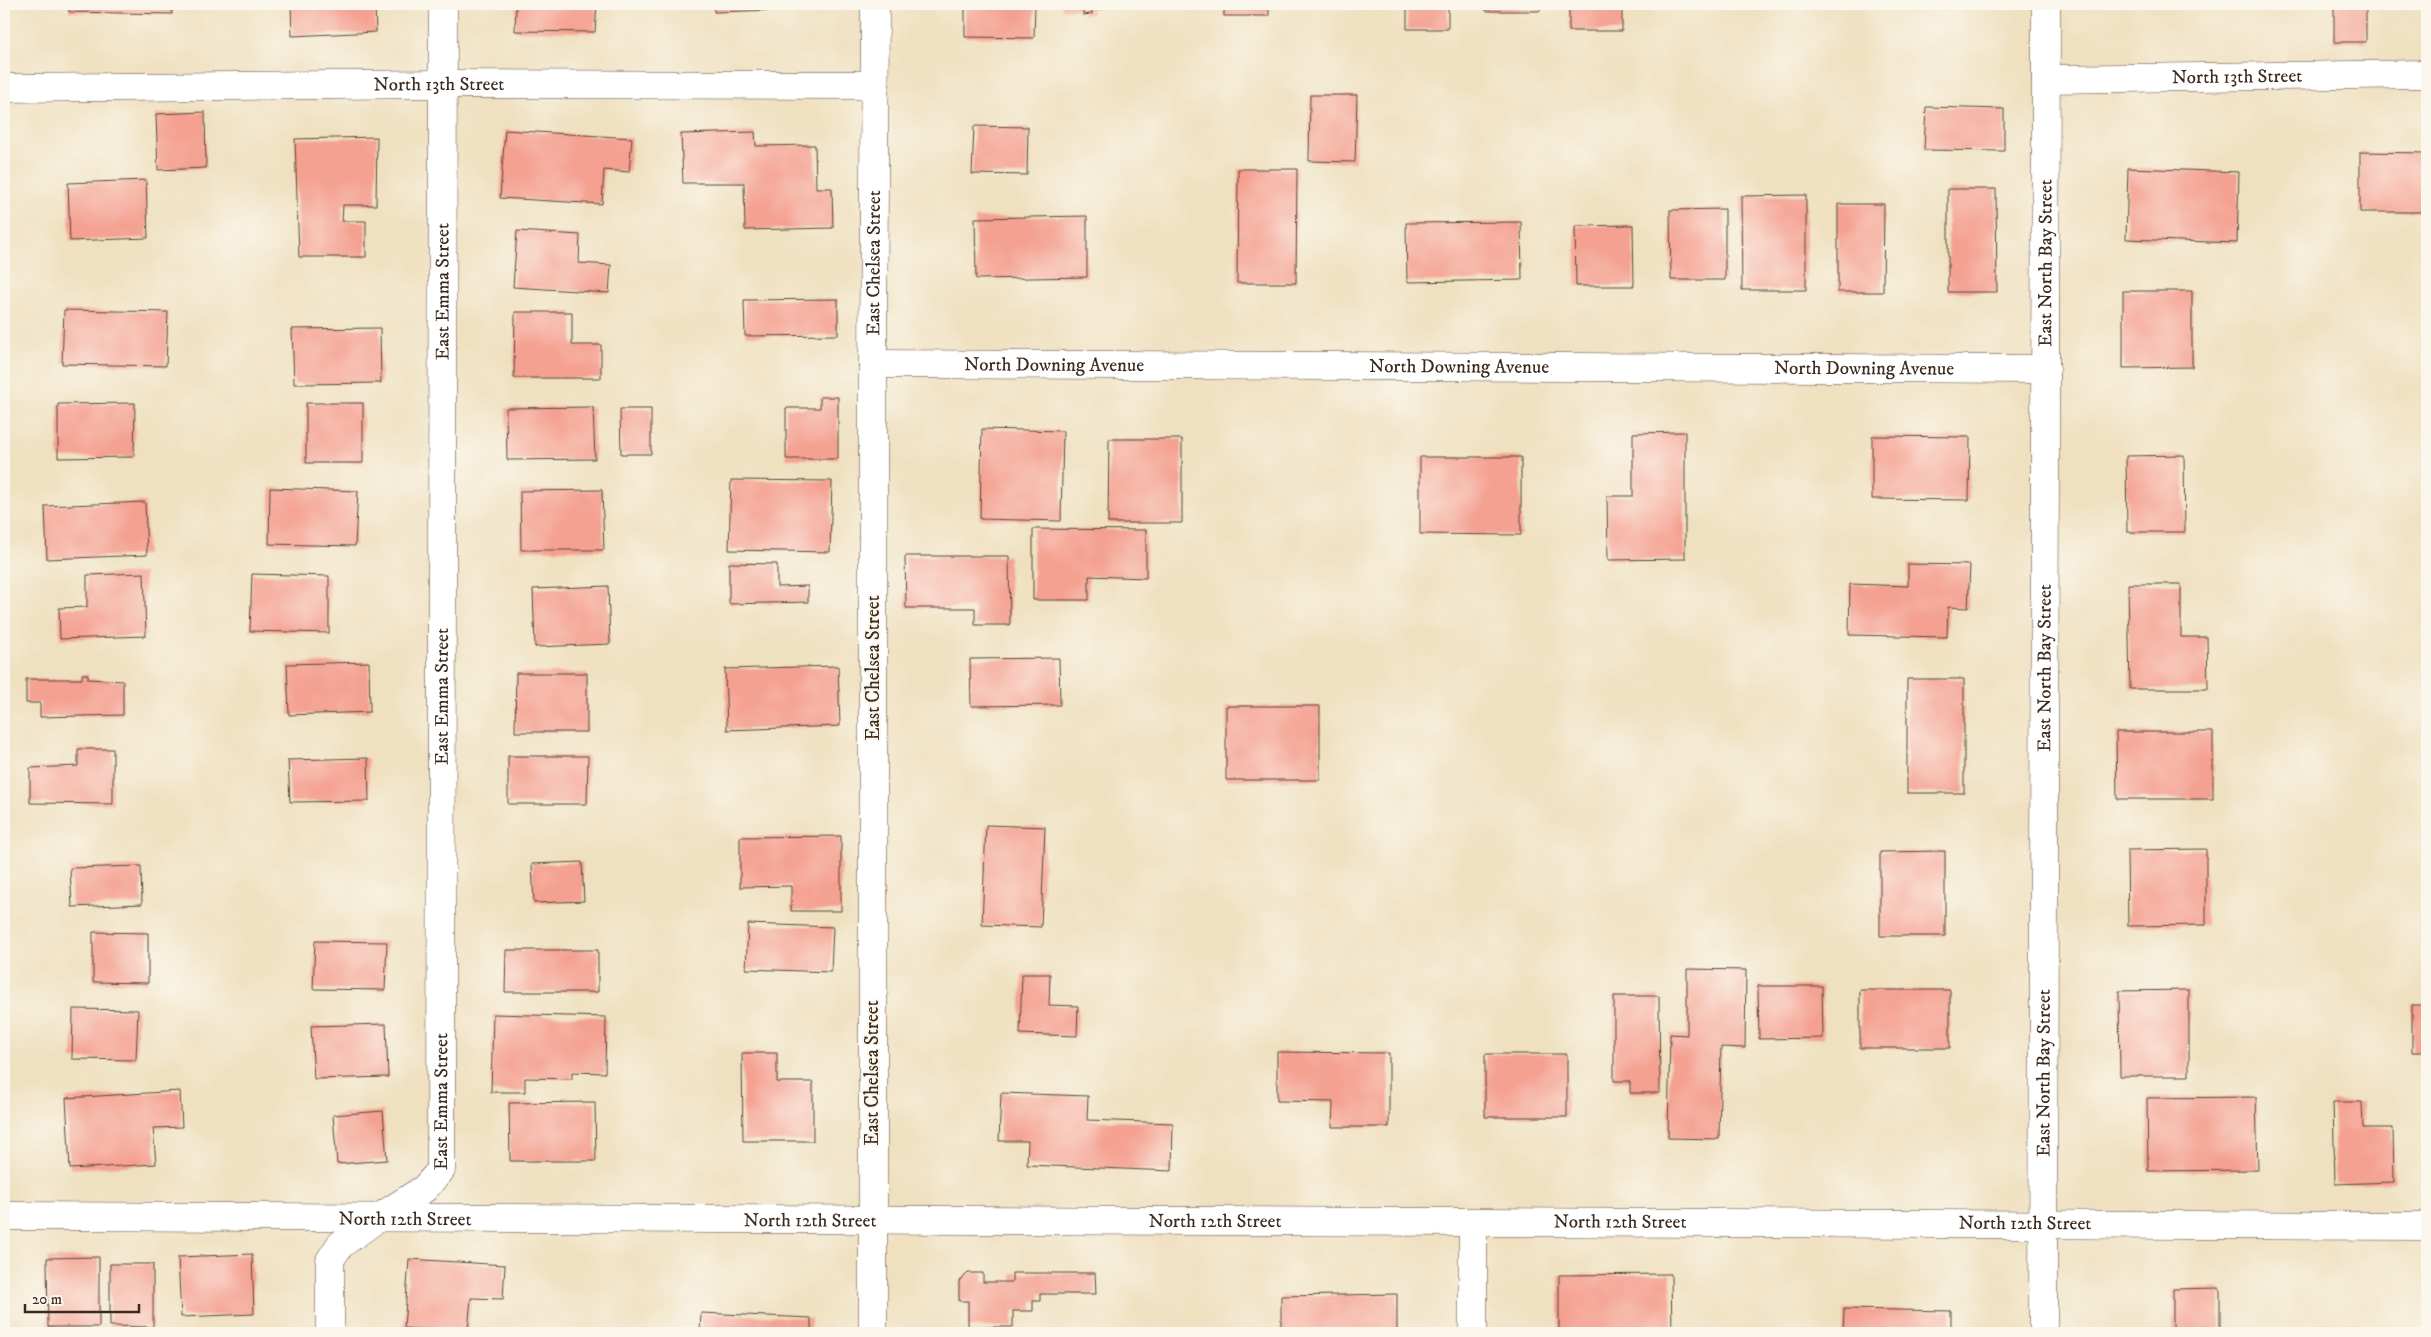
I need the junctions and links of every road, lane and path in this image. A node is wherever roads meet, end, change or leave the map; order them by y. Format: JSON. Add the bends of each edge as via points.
{"nodes":[{"id":1,"x":443,"y":4,"type":"edge"},
{"id":2,"x":875,"y":4,"type":"edge"},
{"id":3,"x":2046,"y":4,"type":"edge"},
{"id":4,"x":2427,"y":74,"type":"edge"},
{"id":5,"x":2046,"y":79,"type":"junction"},
{"id":6,"x":443,"y":84,"type":"junction"},
{"id":7,"x":875,"y":85,"type":"junction"},
{"id":8,"x":4,"y":88,"type":"edge"},
{"id":9,"x":873,"y":364,"type":"junction"},
{"id":10,"x":2046,"y":369,"type":"junction"},
{"id":11,"x":4,"y":1216,"type":"edge"},
{"id":12,"x":375,"y":1220,"type":"junction"},
{"id":13,"x":872,"y":1222,"type":"junction"},
{"id":14,"x":2043,"y":1222,"type":"junction"},
{"id":15,"x":1473,"y":1223,"type":"junction"},
{"id":16,"x":2427,"y":1226,"type":"edge"},
{"id":17,"x":330,"y":1333,"type":"edge"},
{"id":18,"x":873,"y":1333,"type":"edge"},
{"id":19,"x":1473,"y":1333,"type":"edge"},
{"id":20,"x":2043,"y":1333,"type":"edge"}],
"edges":[{"from":1,"to":6,"type":"street","name":"East Emma Street"},
{"from":2,"to":7,"type":"street","name":"East Chelsea Street"},
{"from":3,"to":5,"type":"street","name":"East North Bay Street"},
{"from":4,"to":5,"type":"street","name":"North 13th Street"},
{"from":5,"to":10,"type":"street","name":"East North Bay Street"},
{"from":6,"to":7,"type":"street","name":"North 13th Street"},
{"from":6,"to":8,"type":"street","name":"North 13th Street"},
{"from":6,"to":12,"type":"street","name":"East Emma Street","via":[[441,1170],[424,1189]]},
{"from":7,"to":9,"type":"street","name":"East Chelsea Street"},
{"from":9,"to":10,"type":"street","name":"North Downing Avenue"},
{"from":9,"to":13,"type":"street","name":"East Chelsea Street"},
{"from":10,"to":14,"type":"street","name":"East North Bay Street"},
{"from":11,"to":12,"type":"street","name":"North 12th Street"},
{"from":12,"to":13,"type":"street","name":"North 12th Street"},
{"from":12,"to":17,"type":"street","name":"East Emma Street","via":[[340,1245],[330,1260]]},
{"from":13,"to":15,"type":"street","name":"North 12th Street"},
{"from":13,"to":18,"type":"street","name":"East Chelsea Street"},
{"from":14,"to":15,"type":"street","name":"North 12th Street"},
{"from":14,"to":16,"type":"street","name":"North 12th Street"},
{"from":14,"to":20,"type":"street","name":"East North Bay Street"},
{"from":15,"to":19,"type":"street"}]}
